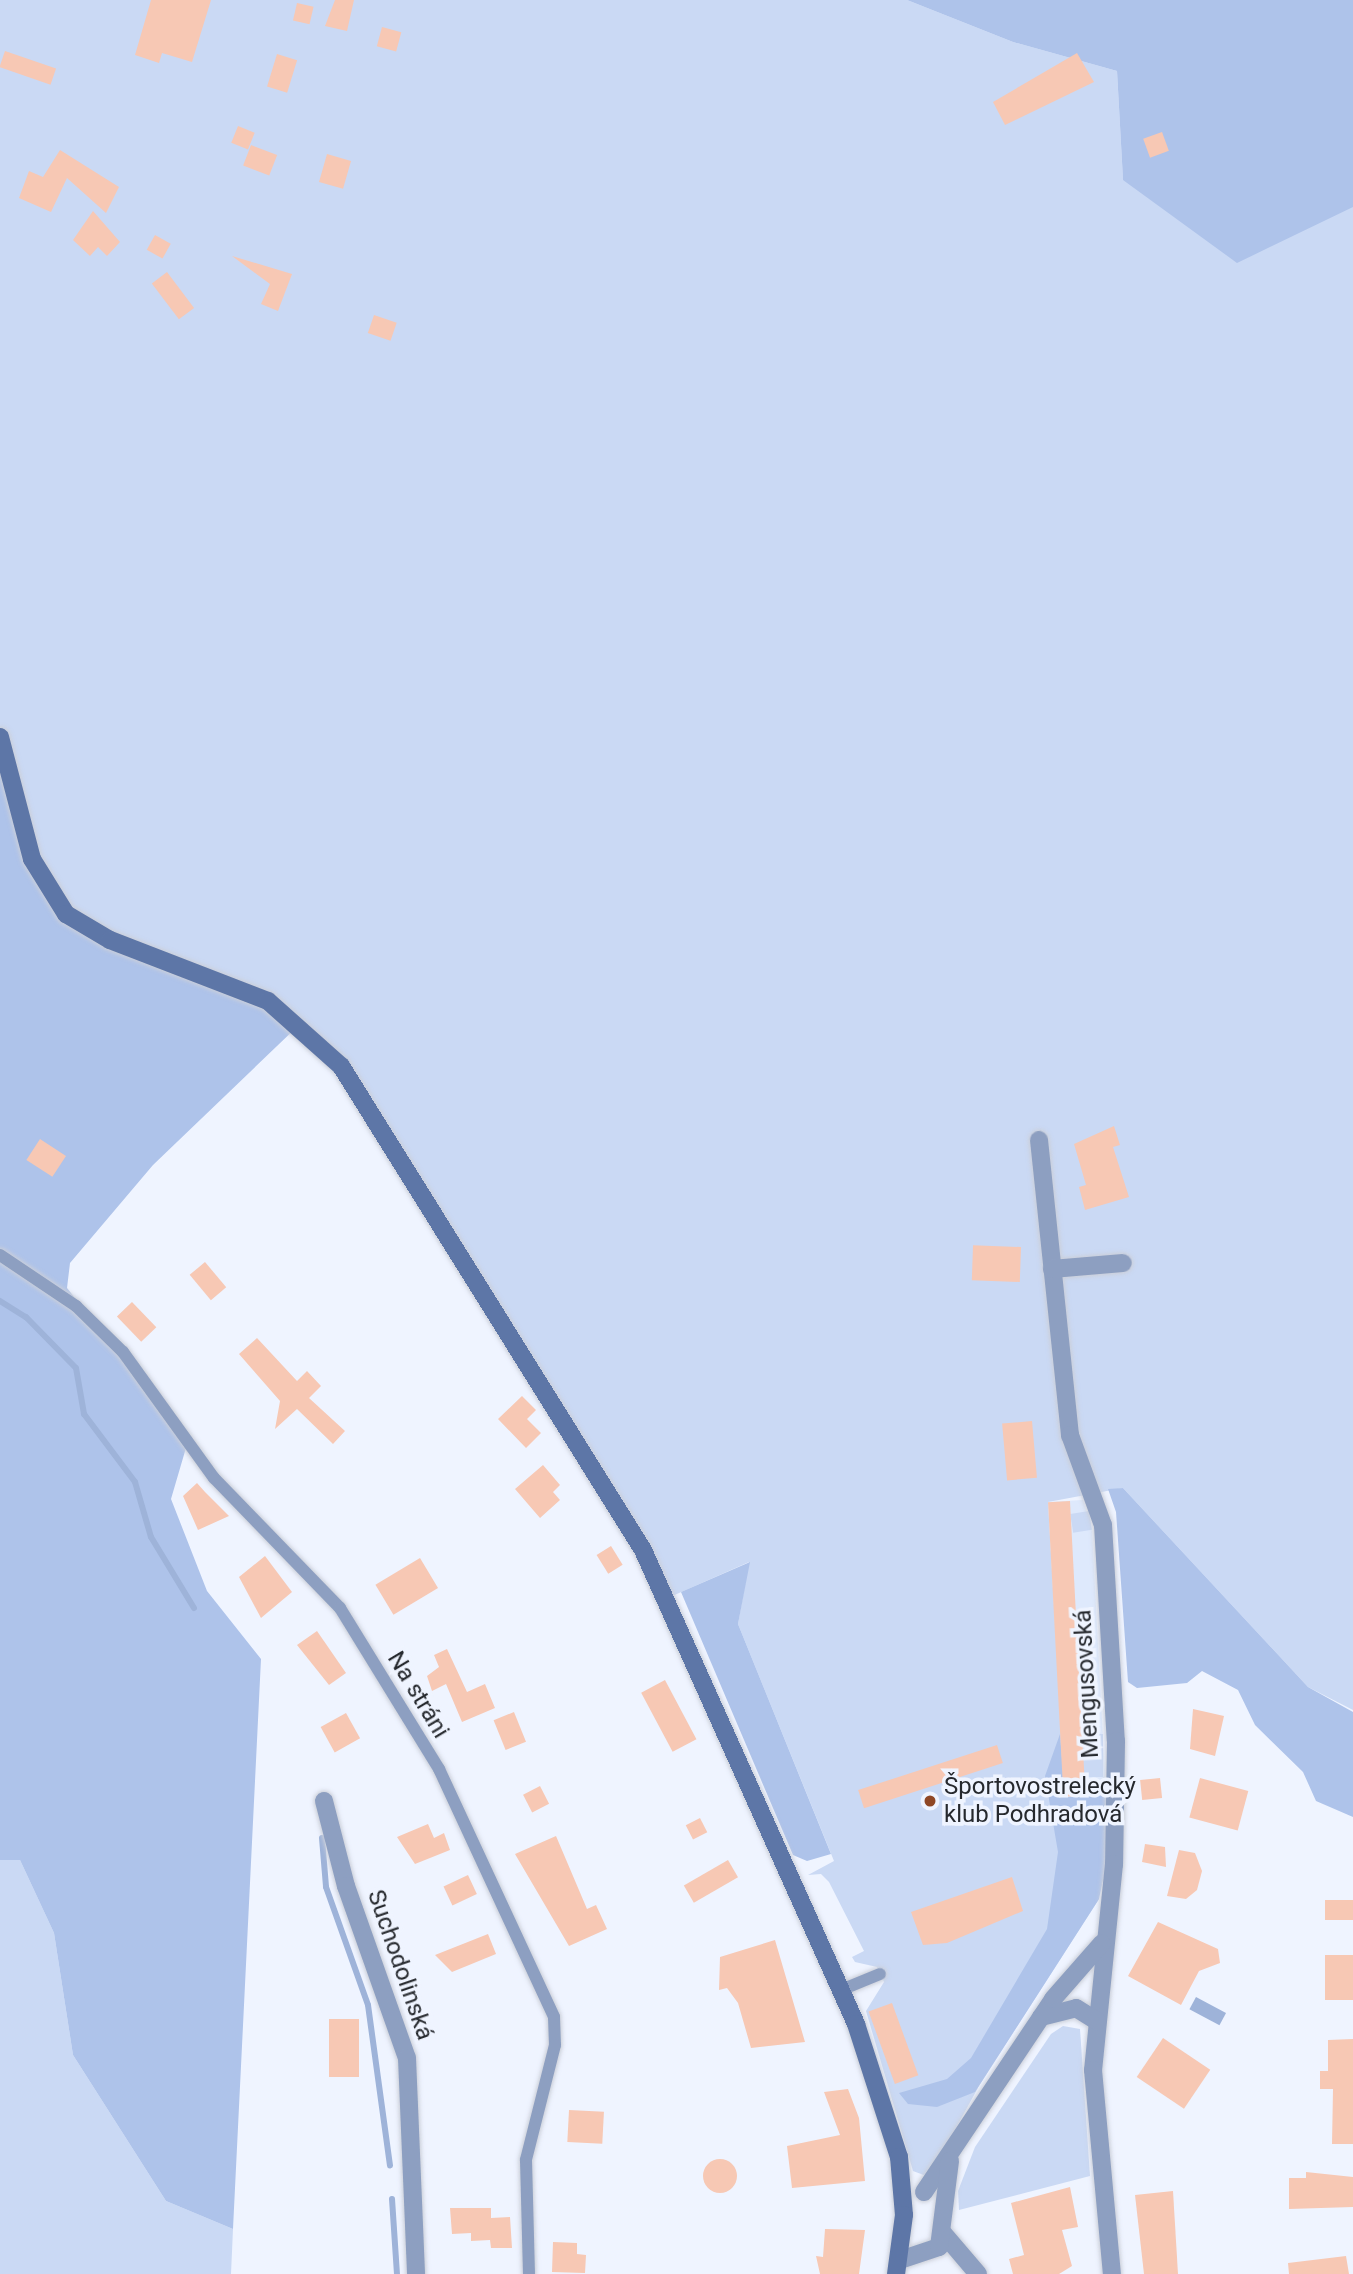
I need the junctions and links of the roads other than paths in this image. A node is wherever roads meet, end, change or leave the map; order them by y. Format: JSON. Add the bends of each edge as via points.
{"nodes":[{"id":1,"x":0,"y":737,"type":"edge"},
{"id":2,"x":1039,"y":1140,"type":"dead end"},
{"id":3,"x":0,"y":1255,"type":"edge"},
{"id":4,"x":1123,"y":1263,"type":"dead end"},
{"id":5,"x":1052,"y":1269,"type":"junction"},
{"id":6,"x":324,"y":1801,"type":"dead end"},
{"id":7,"x":1102,"y":1943,"type":"junction"},
{"id":8,"x":880,"y":1974,"type":"dead end"},
{"id":9,"x":841,"y":1990,"type":"junction"},
{"id":10,"x":1041,"y":2017,"type":"junction"},
{"id":11,"x":1097,"y":2021,"type":"junction"},
{"id":12,"x":950,"y":2159,"type":"junction"},
{"id":13,"x":924,"y":2192,"type":"junction"},
{"id":14,"x":904,"y":2194,"type":"junction"},
{"id":15,"x":942,"y":2203,"type":"junction"},
{"id":16,"x":943,"y":2234,"type":"junction"},
{"id":17,"x":927,"y":2255,"type":"junction"},
{"id":18,"x":898,"y":2267,"type":"edge"},
{"id":19,"x":977,"y":2271,"type":"edge"},
{"id":20,"x":416,"y":2274,"type":"edge"},
{"id":21,"x":529,"y":2274,"type":"edge"},
{"id":22,"x":1112,"y":2274,"type":"edge"}],
"edges":[{"from":1,"to":9,"type":"street","via":[[32,859],[66,914],[110,940],[268,1001],[321,1042],[364,1098],[663,1587]]},
{"from":2,"to":5,"type":"street","name":"Mengusovská"},
{"from":3,"to":21,"type":"lane","name":"Na stráni","via":[[76,1306],[123,1352],[214,1478],[340,1608],[439,1769],[554,2017],[555,2045],[526,2160]]},
{"from":4,"to":5,"type":"street"},
{"from":5,"to":7,"type":"street","name":"Mengusovská","via":[[1070,1435],[1103,1525],[1116,1741],[1114,1864]]},
{"from":6,"to":20,"type":"street","name":"Suchodolinská","via":[[346,1886],[407,2058]]},
{"from":7,"to":10,"type":"street"},
{"from":7,"to":11,"type":"street","name":"Mengusovská"},
{"from":8,"to":9,"type":"lane"},
{"from":9,"to":14,"type":"street","via":[[892,2129]]},
{"from":10,"to":11,"type":"street","via":[[1076,2008]]},
{"from":10,"to":12,"type":"street"},
{"from":11,"to":22,"type":"street","name":"Mengusovská","via":[[1094,2070]]},
{"from":12,"to":13,"type":"street"},
{"from":12,"to":15,"type":"street"},
{"from":13,"to":14,"type":"street"},
{"from":13,"to":15,"type":"street"},
{"from":14,"to":18,"type":"street"},
{"from":15,"to":16,"type":"street"},
{"from":16,"to":17,"type":"street","via":[[939,2247]]},
{"from":16,"to":19,"type":"street"},
{"from":17,"to":18,"type":"street"},
{"from":17,"to":19,"type":"street"}]}
